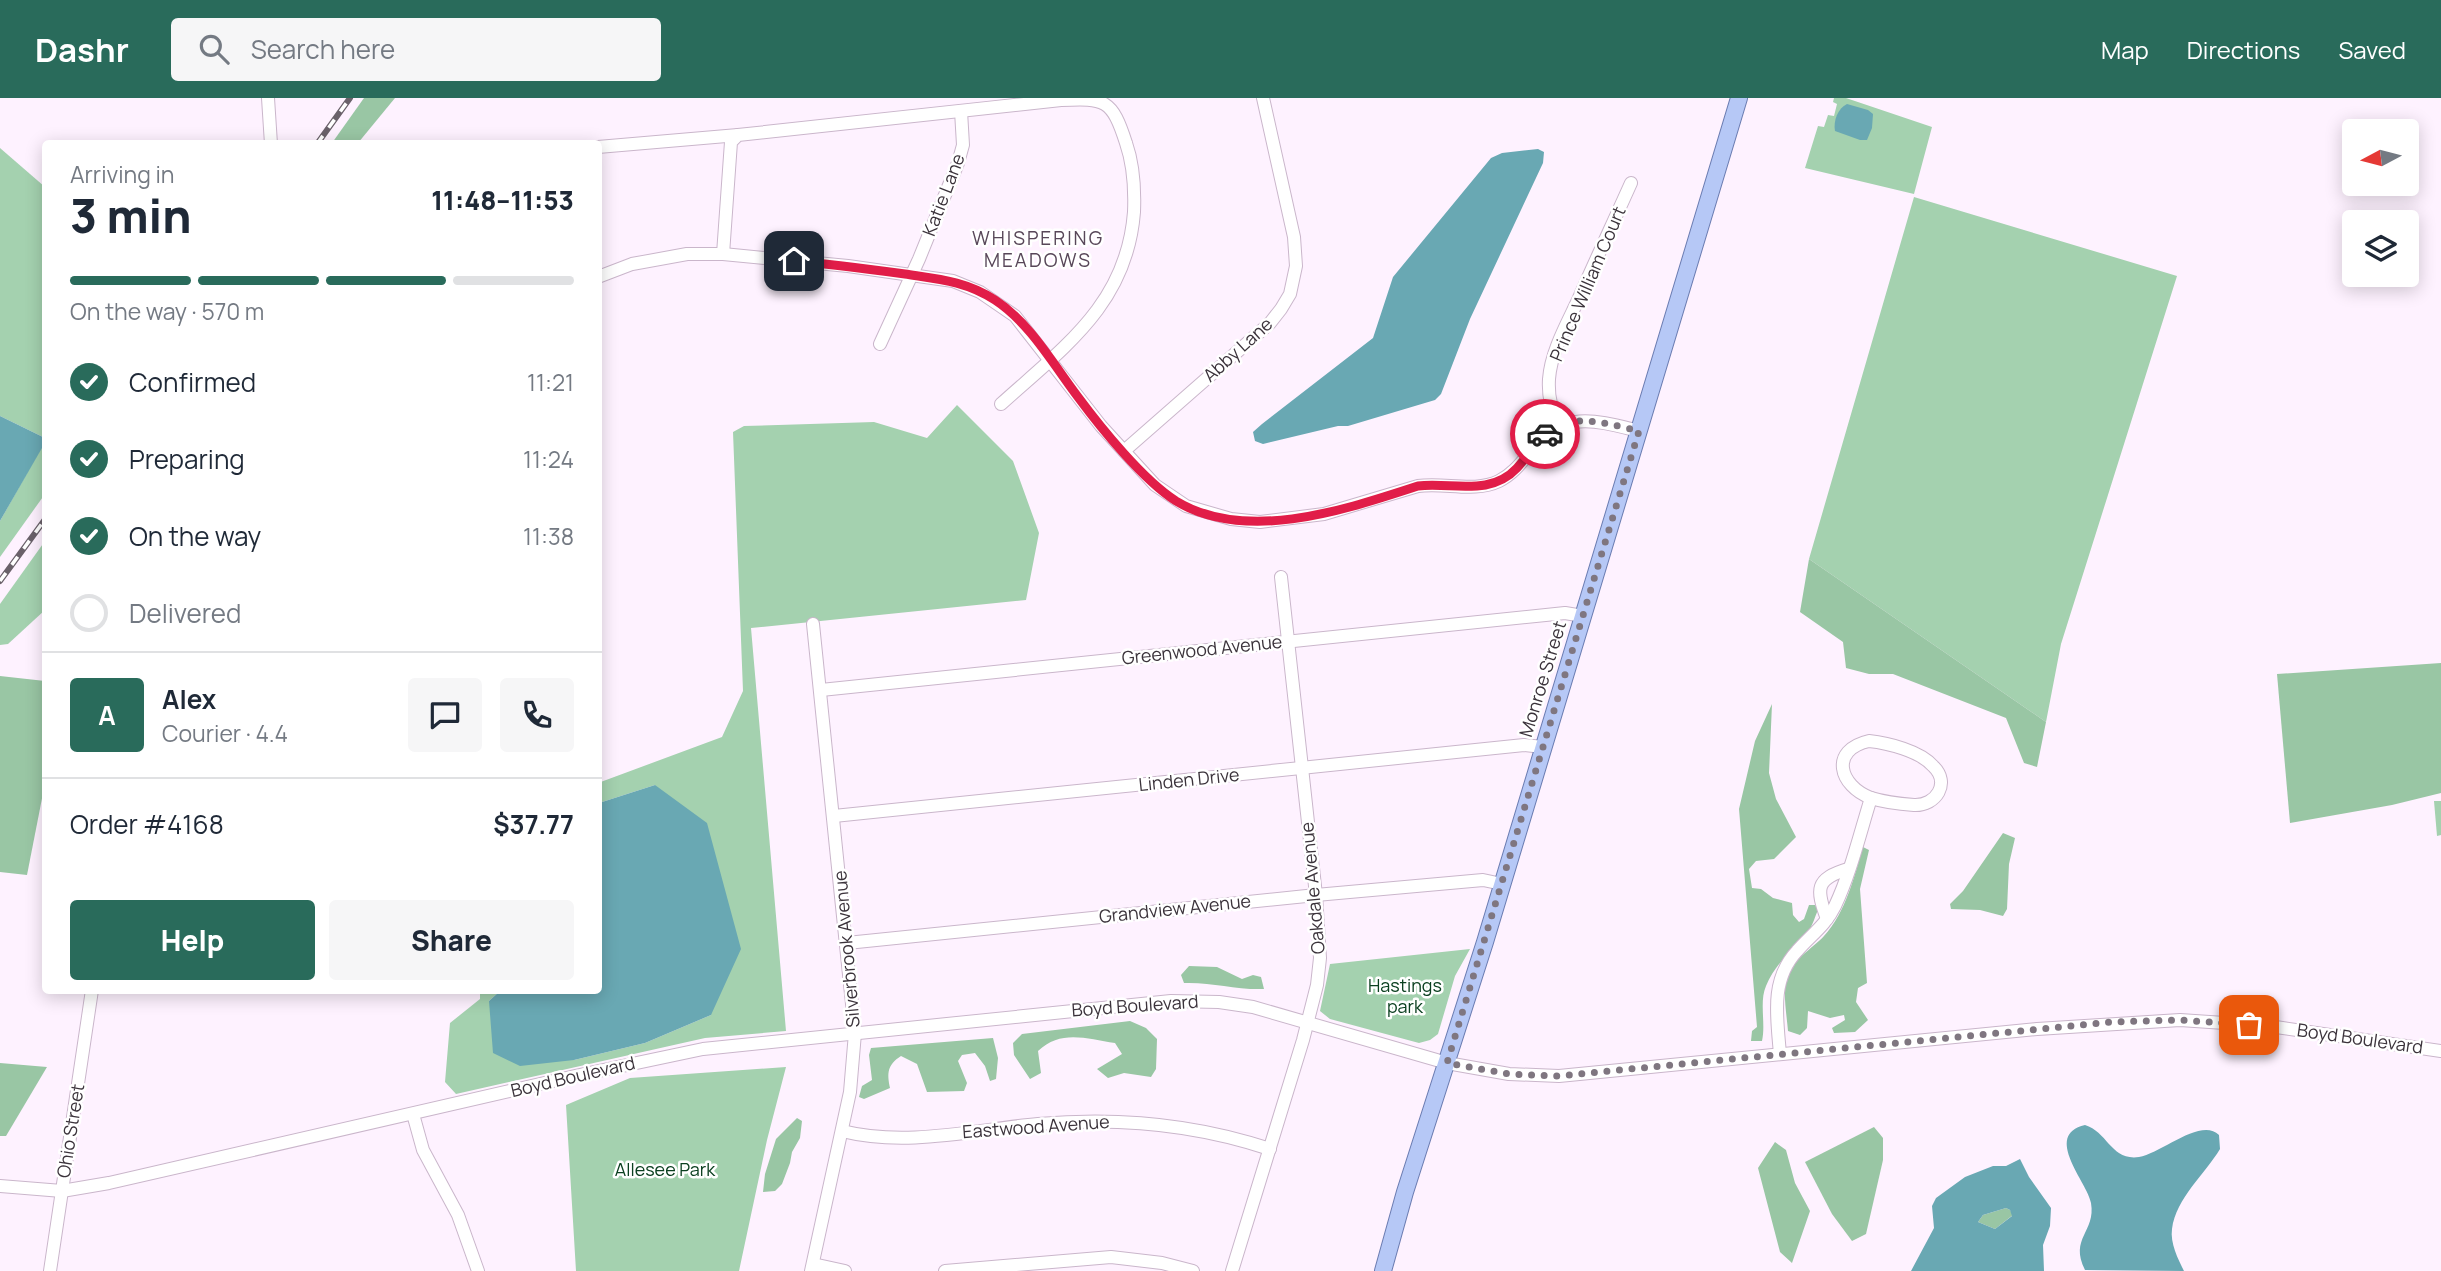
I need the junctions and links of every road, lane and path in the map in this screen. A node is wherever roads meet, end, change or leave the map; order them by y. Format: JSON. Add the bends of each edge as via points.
{"nodes":[{"id":1,"x":268,"y":98,"type":"edge"},
{"id":2,"x":1263,"y":98,"type":"edge"},
{"id":3,"x":1739,"y":98,"type":"edge"},
{"id":4,"x":961,"y":111,"type":"junction"},
{"id":5,"x":738,"y":135,"type":"junction"},
{"id":6,"x":271,"y":140,"type":"edge"},
{"id":7,"x":602,"y":146,"type":"edge"},
{"id":8,"x":1631,"y":183,"type":"dead end"},
{"id":9,"x":723,"y":254,"type":"junction"},
{"id":10,"x":602,"y":275,"type":"edge"},
{"id":11,"x":911,"y":275,"type":"junction"},
{"id":12,"x":880,"y":344,"type":"dead end"},
{"id":13,"x":1050,"y":360,"type":"junction"},
{"id":14,"x":1001,"y":404,"type":"dead end"},
{"id":15,"x":1560,"y":426,"type":"junction"},
{"id":16,"x":1639,"y":431,"type":"junction"},
{"id":17,"x":1124,"y":451,"type":"junction"},
{"id":18,"x":1281,"y":577,"type":"dead end"},
{"id":19,"x":1583,"y":616,"type":"junction"},
{"id":20,"x":813,"y":624,"type":"dead end"},
{"id":21,"x":1288,"y":641,"type":"junction"},
{"id":22,"x":821,"y":690,"type":"junction"},
{"id":23,"x":1543,"y":747,"type":"junction"},
{"id":24,"x":1301,"y":768,"type":"junction"},
{"id":25,"x":1871,"y":798,"type":"junction"},
{"id":26,"x":834,"y":816,"type":"junction"},
{"id":27,"x":1848,"y":869,"type":"junction"},
{"id":28,"x":1502,"y":884,"type":"junction"},
{"id":29,"x":1316,"y":895,"type":"junction"},
{"id":30,"x":1827,"y":919,"type":"junction"},
{"id":31,"x":847,"y":943,"type":"junction"},
{"id":32,"x":91,"y":994,"type":"edge"},
{"id":33,"x":1307,"y":1022,"type":"junction"},
{"id":34,"x":855,"y":1033,"type":"junction"},
{"id":35,"x":2441,"y":1051,"type":"edge"},
{"id":36,"x":1780,"y":1054,"type":"junction"},
{"id":37,"x":1447,"y":1063,"type":"junction"},
{"id":38,"x":413,"y":1114,"type":"junction"},
{"id":39,"x":842,"y":1131,"type":"junction"},
{"id":40,"x":1270,"y":1149,"type":"junction"},
{"id":41,"x":0,"y":1186,"type":"edge"},
{"id":42,"x":62,"y":1191,"type":"junction"},
{"id":43,"x":812,"y":1267,"type":"edge"},
{"id":44,"x":476,"y":1270,"type":"edge"},
{"id":45,"x":50,"y":1271,"type":"edge"},
{"id":46,"x":845,"y":1271,"type":"edge"},
{"id":47,"x":945,"y":1271,"type":"edge"},
{"id":48,"x":1193,"y":1271,"type":"edge"},
{"id":49,"x":1232,"y":1271,"type":"edge"},
{"id":50,"x":1383,"y":1271,"type":"edge"}],
"edges":[{"from":1,"to":6,"type":"street"},
{"from":2,"to":17,"type":"street","name":"Abby Lane","via":[[1294,237],[1296,266],[1290,294],[1270,323]]},
{"from":3,"to":16,"type":"main road","name":"Monroe Street"},
{"from":4,"to":5,"type":"street"},
{"from":4,"to":11,"type":"street","name":"Katie Lane","via":[[963,145],[958,163]]},
{"from":4,"to":13,"type":"street","via":[[1094,99],[1111,108],[1123,133],[1134,183],[1129,246],[1101,307]]},
{"from":5,"to":7,"type":"street"},
{"from":5,"to":9,"type":"street","via":[[731,142]]},
{"from":8,"to":15,"type":"street","name":"Prince William Court","via":[[1563,333],[1549,376],[1551,410]]},
{"from":9,"to":10,"type":"street","via":[[667,256]]},
{"from":9,"to":11,"type":"street"},
{"from":11,"to":12,"type":"street","name":"Katie Lane"},
{"from":11,"to":13,"type":"street","via":[[953,281],[992,299],[1015,316]]},
{"from":13,"to":14,"type":"street"},
{"from":13,"to":17,"type":"street"},
{"from":15,"to":16,"type":"street","via":[[1578,421]]},
{"from":15,"to":17,"type":"street","via":[[1552,428],[1509,475],[1485,486],[1418,486],[1324,514],[1259,522],[1185,506],[1155,485]]},
{"from":16,"to":19,"type":"main road","name":"Monroe Street"},
{"from":18,"to":21,"type":"street","name":"Oakdale Avenue"},
{"from":19,"to":21,"type":"street","name":"Greenwood Avenue","via":[[1565,613]]},
{"from":19,"to":23,"type":"main road","name":"Monroe Street"},
{"from":20,"to":22,"type":"street","name":"Silverbrook Avenue"},
{"from":21,"to":22,"type":"street","name":"Greenwood Avenue"},
{"from":21,"to":24,"type":"street","name":"Oakdale Avenue"},
{"from":22,"to":26,"type":"street","name":"Silverbrook Avenue"},
{"from":23,"to":24,"type":"street","name":"Linden Drive","via":[[1524,745]]},
{"from":23,"to":28,"type":"main road","name":"Monroe Street"},
{"from":24,"to":26,"type":"street","name":"Linden Drive"},
{"from":24,"to":29,"type":"street","name":"Oakdale Avenue"},
{"from":25,"to":25,"type":"street","via":[[1923,805],[1934,800],[1940,789],[1936,768],[1887,743],[1869,741],[1853,746],[1844,757],[1843,771],[1854,788]]},
{"from":25,"to":27,"type":"street"},
{"from":26,"to":31,"type":"street","name":"Silverbrook Avenue"},
{"from":27,"to":30,"type":"street"},
{"from":27,"to":30,"type":"street","via":[[1821,883]]},
{"from":28,"to":29,"type":"street","name":"Grandview Avenue","via":[[1483,880]]},
{"from":28,"to":37,"type":"main road","name":"Monroe Street"},
{"from":29,"to":31,"type":"street","name":"Grandview Avenue"},
{"from":29,"to":33,"type":"street","name":"Oakdale Avenue","via":[[1320,958]]},
{"from":30,"to":36,"type":"street","via":[[1782,971],[1776,1004]]},
{"from":31,"to":34,"type":"street","name":"Silverbrook Avenue"},
{"from":32,"to":42,"type":"street","name":"Ohio Street"},
{"from":33,"to":34,"type":"street","name":"Boyd Boulevard","via":[[1253,1007],[1171,1001]]},
{"from":33,"to":37,"type":"street","name":"Boyd Boulevard"},
{"from":33,"to":40,"type":"street","name":"Oakdale Avenue"},
{"from":34,"to":38,"type":"street","name":"Boyd Boulevard","via":[[703,1049]]},
{"from":34,"to":39,"type":"street","name":"Silverbrook Avenue"},
{"from":35,"to":36,"type":"street","name":"Boyd Boulevard","via":[[2269,1027],[2180,1020],[2038,1028]]},
{"from":36,"to":37,"type":"street","name":"Boyd Boulevard","via":[[1559,1076],[1509,1074]]},
{"from":37,"to":50,"type":"main road","name":"Monroe Street"},
{"from":38,"to":42,"type":"street","name":"Boyd Boulevard"},
{"from":38,"to":44,"type":"street","via":[[423,1150],[458,1215]]},
{"from":39,"to":40,"type":"street","name":"Eastwood Avenue","via":[[891,1139],[1039,1124],[1126,1122],[1161,1124]]},
{"from":39,"to":43,"type":"street","name":"Silverbrook Avenue"},
{"from":40,"to":49,"type":"street","name":"Oakdale Avenue"},
{"from":41,"to":42,"type":"street","name":"Boyd Boulevard"},
{"from":42,"to":45,"type":"street","name":"Ohio Street"},
{"from":43,"to":46,"type":"street"},
{"from":47,"to":48,"type":"street","via":[[1111,1256]]}]}
